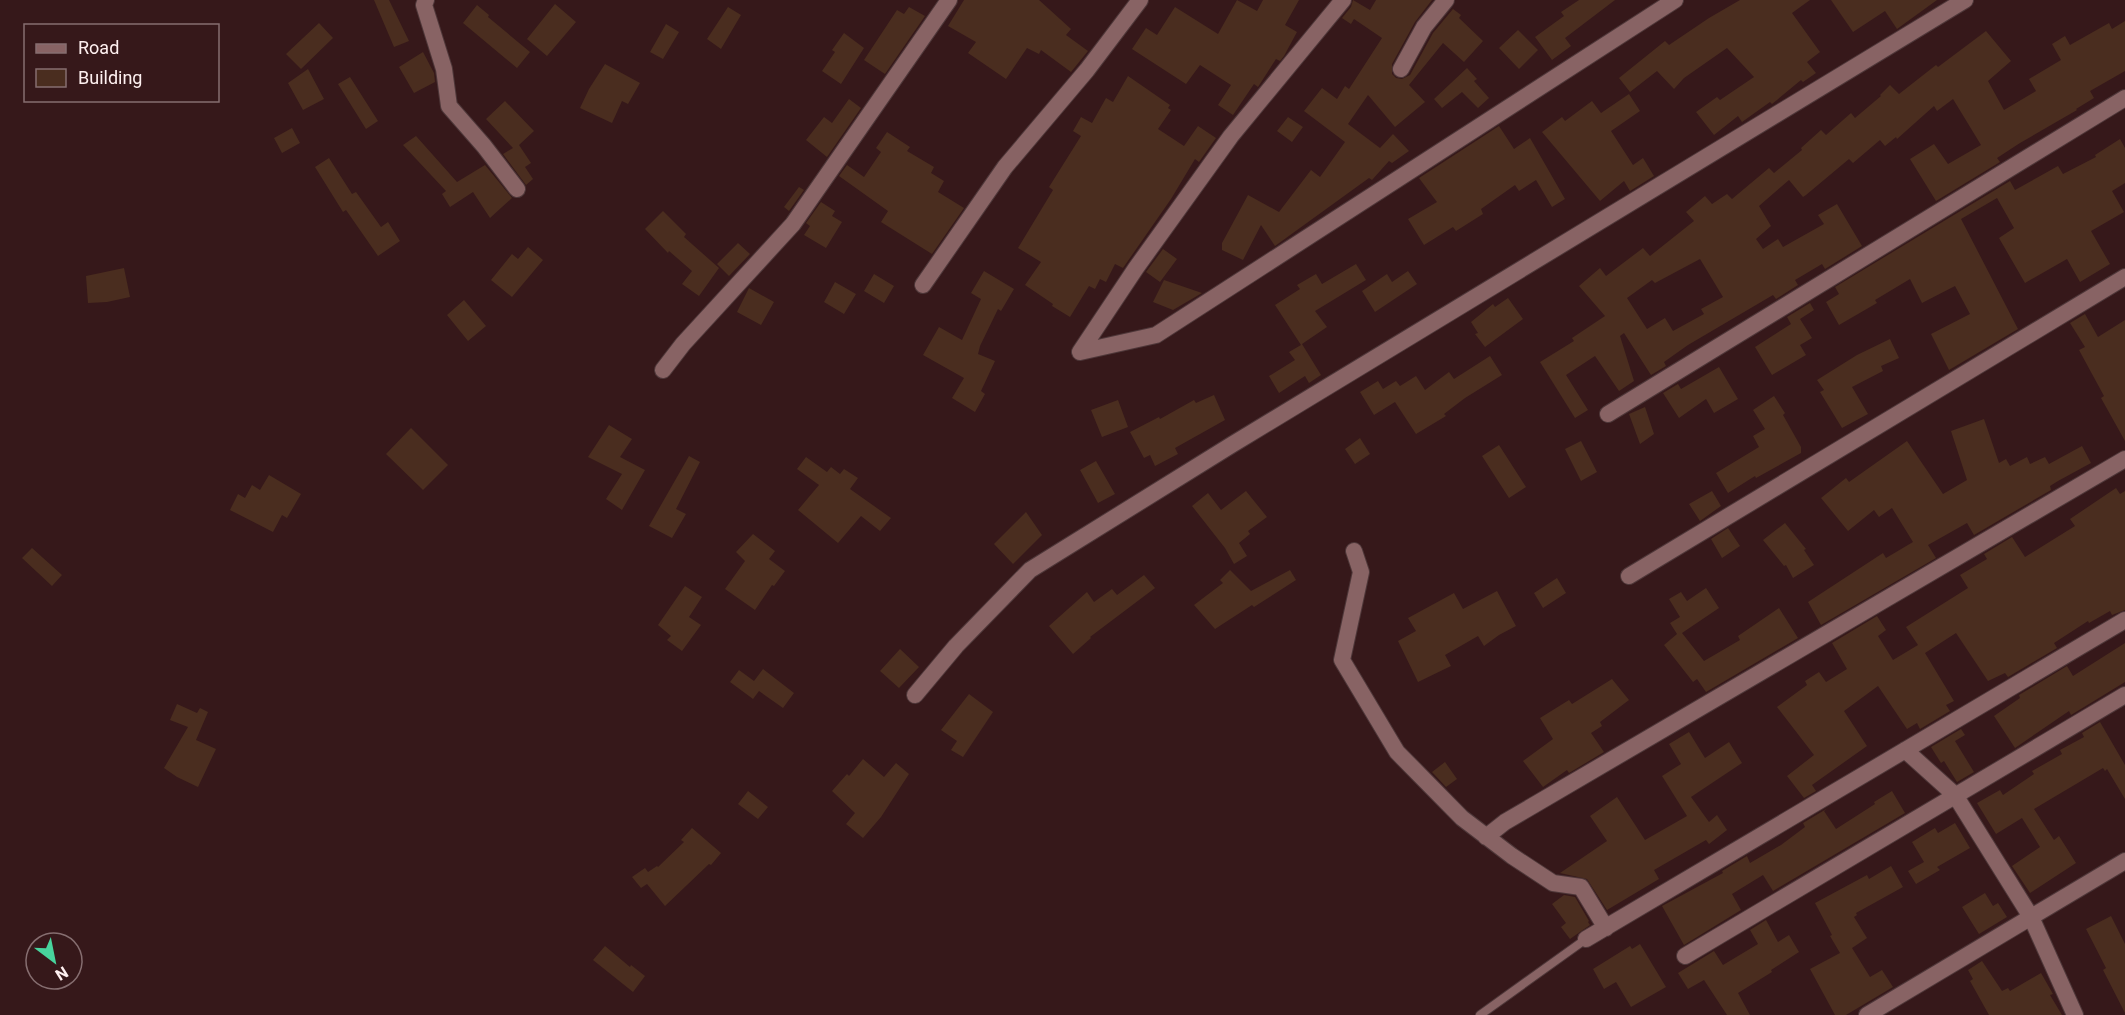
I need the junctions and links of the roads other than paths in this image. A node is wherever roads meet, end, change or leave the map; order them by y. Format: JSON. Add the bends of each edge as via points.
{"nodes":[{"id":1,"x":426,"y":0,"type":"edge"},
{"id":2,"x":949,"y":0,"type":"edge"},
{"id":3,"x":1140,"y":0,"type":"edge"},
{"id":4,"x":1343,"y":0,"type":"edge"},
{"id":5,"x":1446,"y":0,"type":"edge"},
{"id":6,"x":1675,"y":0,"type":"edge"},
{"id":7,"x":1965,"y":0,"type":"edge"},
{"id":8,"x":1401,"y":69,"type":"dead end"},
{"id":9,"x":2125,"y":98,"type":"edge"},
{"id":10,"x":517,"y":189,"type":"dead end"},
{"id":11,"x":2125,"y":277,"type":"edge"},
{"id":12,"x":923,"y":285,"type":"dead end"},
{"id":13,"x":663,"y":370,"type":"dead end"},
{"id":14,"x":1608,"y":414,"type":"dead end"},
{"id":15,"x":2125,"y":459,"type":"edge"},
{"id":16,"x":1354,"y":551,"type":"dead end"},
{"id":17,"x":1629,"y":576,"type":"dead end"},
{"id":18,"x":2125,"y":620,"type":"edge"},
{"id":19,"x":915,"y":695,"type":"dead end"},
{"id":20,"x":2125,"y":695,"type":"edge"},
{"id":21,"x":1905,"y":750,"type":"junction"},
{"id":22,"x":1955,"y":795,"type":"junction"},
{"id":23,"x":1486,"y":837,"type":"junction"},
{"id":24,"x":2125,"y":861,"type":"edge"},
{"id":25,"x":2031,"y":917,"type":"junction"},
{"id":26,"x":1606,"y":928,"type":"junction"},
{"id":27,"x":1586,"y":939,"type":"joint"},
{"id":28,"x":1685,"y":956,"type":"dead end"},
{"id":29,"x":1480,"y":1015,"type":"edge"},
{"id":30,"x":1868,"y":1015,"type":"edge"},
{"id":31,"x":2075,"y":1015,"type":"edge"}],
"edges":[{"from":1,"to":10,"type":"street","via":[[424,5],[444,69],[449,106]]},
{"from":2,"to":13,"type":"street","via":[[793,224],[682,344]]},
{"from":3,"to":12,"type":"street","via":[[1005,167]]},
{"from":4,"to":6,"type":"street","via":[[1231,136],[1080,352],[1156,335]]},
{"from":5,"to":8,"type":"street","via":[[1424,27]]},
{"from":7,"to":19,"type":"street","via":[[1030,570],[956,646]]},
{"from":9,"to":14,"type":"street"},
{"from":11,"to":17,"type":"street"},
{"from":15,"to":23,"type":"street","via":[[1505,822]]},
{"from":16,"to":23,"type":"street","via":[[1361,572],[1342,660],[1396,752]]},
{"from":18,"to":21,"type":"street"},
{"from":20,"to":22,"type":"street"},
{"from":21,"to":22,"type":"street"},
{"from":21,"to":26,"type":"street"},
{"from":22,"to":25,"type":"street"},
{"from":22,"to":28,"type":"street"},
{"from":23,"to":26,"type":"street","via":[[1553,882],[1581,887]]},
{"from":24,"to":25,"type":"street"},
{"from":25,"to":30,"type":"street"},
{"from":25,"to":31,"type":"street"},
{"from":26,"to":27,"type":"street"},
{"from":27,"to":29,"type":"lane"}]}
